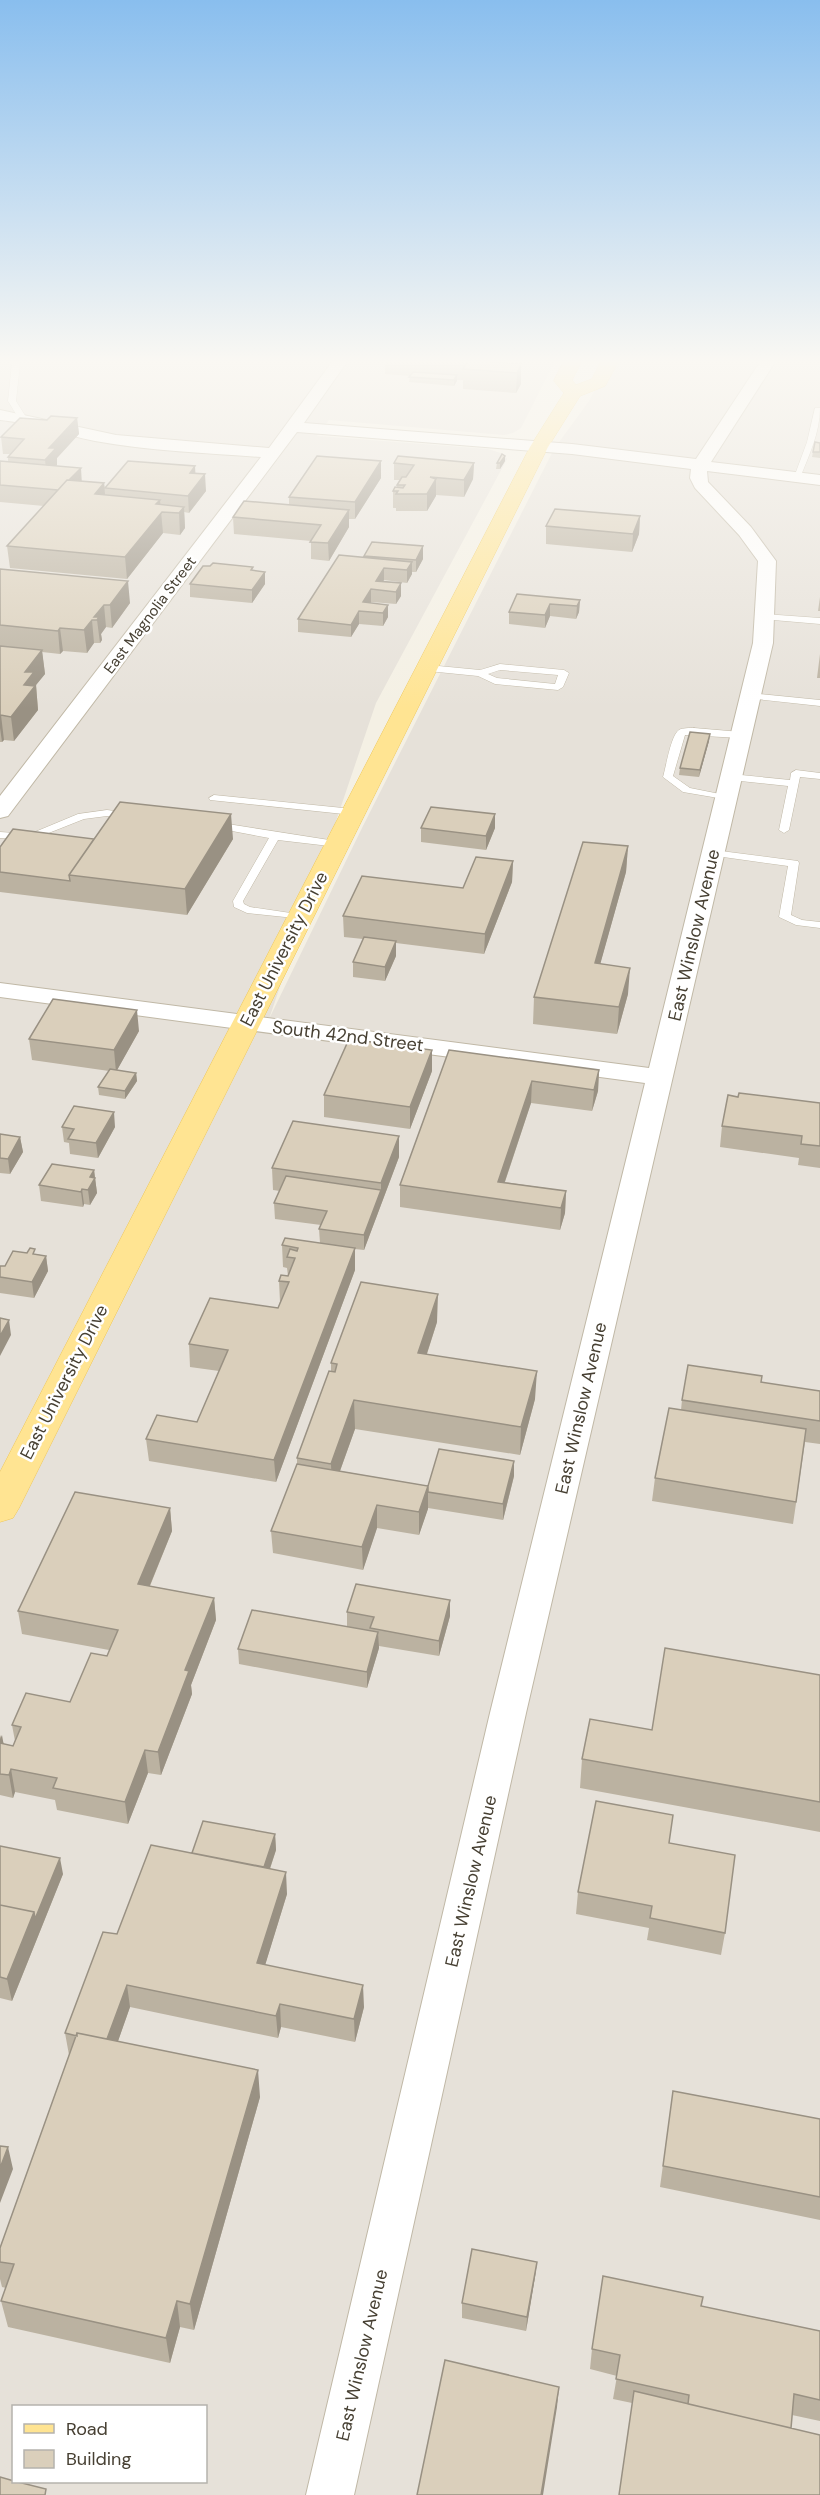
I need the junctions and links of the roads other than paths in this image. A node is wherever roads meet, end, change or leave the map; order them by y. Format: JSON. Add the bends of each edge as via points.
{"nodes":[{"id":1,"x":255,"y":475,"type":"edge"},
{"id":2,"x":525,"y":475,"type":"edge"},
{"id":3,"x":698,"y":475,"type":"edge"},
{"id":4,"x":775,"y":475,"type":"edge"},
{"id":5,"x":796,"y":478,"type":"joint"},
{"id":6,"x":820,"y":480,"type":"edge"},
{"id":7,"x":764,"y":617,"type":"junction"},
{"id":8,"x":820,"y":621,"type":"edge"},
{"id":9,"x":428,"y":668,"type":"junction"},
{"id":10,"x":480,"y":673,"type":"junction"},
{"id":11,"x":750,"y":696,"type":"junction"},
{"id":12,"x":820,"y":703,"type":"edge"},
{"id":13,"x":741,"y":735,"type":"junction"},
{"id":14,"x":820,"y":776,"type":"edge"},
{"id":15,"x":794,"y":784,"type":"junction"},
{"id":16,"x":729,"y":788,"type":"junction"},
{"id":17,"x":214,"y":798,"type":"dead end"},
{"id":18,"x":0,"y":811,"type":"edge"},
{"id":19,"x":353,"y":812,"type":"junction"},
{"id":20,"x":141,"y":817,"type":"edge"},
{"id":21,"x":199,"y":823,"type":"edge"},
{"id":22,"x":784,"y":830,"type":"dead end"},
{"id":23,"x":0,"y":835,"type":"edge"},
{"id":24,"x":275,"y":836,"type":"junction"},
{"id":25,"x":338,"y":844,"type":"junction"},
{"id":26,"x":713,"y":853,"type":"junction"},
{"id":27,"x":300,"y":917,"type":"junction"},
{"id":28,"x":820,"y":926,"type":"edge"},
{"id":29,"x":0,"y":990,"type":"edge"},
{"id":30,"x":247,"y":1022,"type":"junction"},
{"id":31,"x":660,"y":1077,"type":"junction"},
{"id":32,"x":0,"y":1508,"type":"edge"},
{"id":33,"x":330,"y":2495,"type":"edge"}],
"edges":[{"from":1,"to":18,"type":"street","name":"East Magnolia Street"},
{"from":2,"to":9,"type":"main road","name":"East University Drive"},
{"from":3,"to":7,"type":"street","name":"East Winslow Avenue","via":[[701,484],[767,561]]},
{"from":4,"to":5,"type":"street"},
{"from":5,"to":6,"type":"street"},
{"from":7,"to":8,"type":"lane"},
{"from":7,"to":11,"type":"street","name":"East Winslow Avenue","via":[[763,642]]},
{"from":9,"to":10,"type":"lane"},
{"from":9,"to":19,"type":"main road","name":"East University Drive"},
{"from":10,"to":10,"type":"lane","via":[[495,681],[558,687],[564,673],[500,667]]},
{"from":11,"to":12,"type":"lane"},
{"from":11,"to":13,"type":"street","name":"East Winslow Avenue"},
{"from":13,"to":16,"type":"street","name":"East Winslow Avenue"},
{"from":13,"to":16,"type":"lane","via":[[682,732],[668,777],[687,790]]},
{"from":14,"to":15,"type":"lane","via":[[796,773]]},
{"from":15,"to":16,"type":"lane"},
{"from":15,"to":22,"type":"lane"},
{"from":16,"to":26,"type":"street","name":"East Winslow Avenue"},
{"from":17,"to":19,"type":"lane"},
{"from":19,"to":25,"type":"main road","name":"East University Drive"},
{"from":20,"to":23,"type":"lane","via":[[106,813],[82,816],[31,837]]},
{"from":21,"to":24,"type":"lane"},
{"from":24,"to":25,"type":"lane"},
{"from":24,"to":27,"type":"lane","via":[[238,905],[247,910]]},
{"from":25,"to":27,"type":"main road","name":"East University Drive"},
{"from":26,"to":28,"type":"lane","via":[[794,863],[785,917]]},
{"from":26,"to":31,"type":"street","name":"East Winslow Avenue"},
{"from":27,"to":30,"type":"main road","name":"East University Drive"},
{"from":29,"to":30,"type":"street","name":"South 42nd Street"},
{"from":30,"to":31,"type":"street","name":"South 42nd Street"},
{"from":30,"to":32,"type":"main road","name":"East University Drive"},
{"from":31,"to":33,"type":"street","name":"East Winslow Avenue","via":[[508,1713]]}]}
